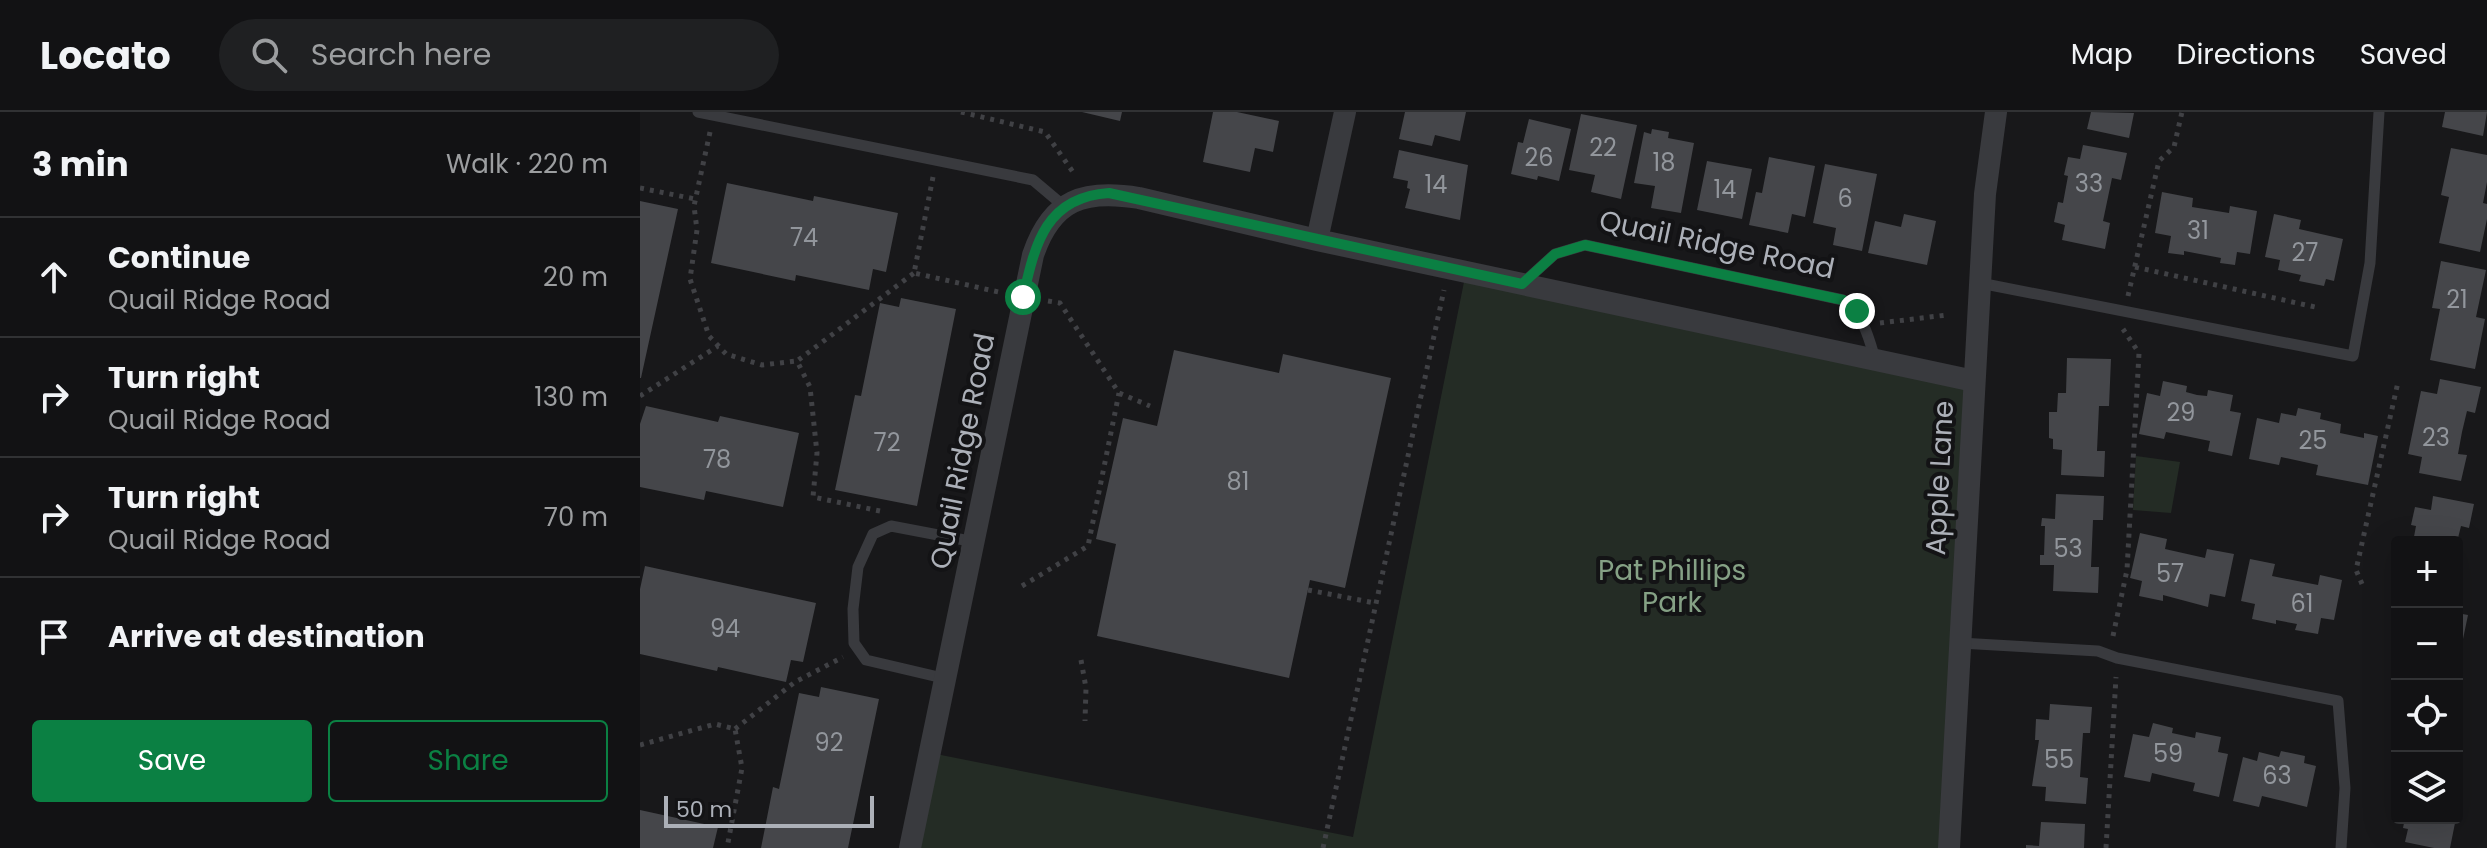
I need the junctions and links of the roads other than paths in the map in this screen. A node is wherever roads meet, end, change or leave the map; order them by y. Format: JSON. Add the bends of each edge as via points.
{"nodes":[{"id":1,"x":698,"y":112,"type":"edge"},
{"id":2,"x":1345,"y":112,"type":"edge"},
{"id":3,"x":1996,"y":112,"type":"edge"},
{"id":4,"x":2379,"y":112,"type":"edge"},
{"id":5,"x":1065,"y":207,"type":"junction"},
{"id":6,"x":1317,"y":240,"type":"junction"},
{"id":7,"x":1980,"y":283,"type":"junction"},
{"id":8,"x":1522,"y":284,"type":"junction"},
{"id":9,"x":1875,"y":360,"type":"junction"},
{"id":10,"x":1974,"y":381,"type":"junction"},
{"id":11,"x":976,"y":542,"type":"junction"},
{"id":12,"x":1960,"y":643,"type":"junction"},
{"id":13,"x":947,"y":679,"type":"junction"},
{"id":14,"x":910,"y":848,"type":"edge"},
{"id":15,"x":1949,"y":848,"type":"edge"},
{"id":16,"x":2341,"y":848,"type":"edge"}],
"edges":[{"from":1,"to":5,"type":"lane","via":[[1033,180]]},
{"from":2,"to":6,"type":"street"},
{"from":3,"to":7,"type":"street","name":"Apple Lane"},
{"from":4,"to":7,"type":"lane","via":[[2370,263],[2353,356]]},
{"from":5,"to":6,"type":"street","name":"Quail Ridge Road","via":[[1109,193]]},
{"from":5,"to":11,"type":"street","name":"Quail Ridge Road","via":[[1040,234],[1023,297]]},
{"from":6,"to":8,"type":"street","name":"Quail Ridge Road"},
{"from":7,"to":10,"type":"street","name":"Apple Lane"},
{"from":8,"to":9,"type":"street","name":"Quail Ridge Road"},
{"from":8,"to":9,"type":"lane","name":"Quail Ridge Road","via":[[1555,254],[1585,245],[1843,300],[1865,325]]},
{"from":9,"to":10,"type":"street","name":"Quail Ridge Road"},
{"from":10,"to":12,"type":"street","name":"Apple Lane"},
{"from":11,"to":13,"type":"street","name":"Quail Ridge Road"},
{"from":11,"to":13,"type":"lane","via":[[891,526],[873,534],[858,567],[854,643],[866,660]]},
{"from":12,"to":15,"type":"street","name":"Apple Lane"},
{"from":12,"to":16,"type":"lane","via":[[2098,651],[2338,701],[2345,788]]},
{"from":13,"to":14,"type":"street","name":"Quail Ridge Road"}]}
